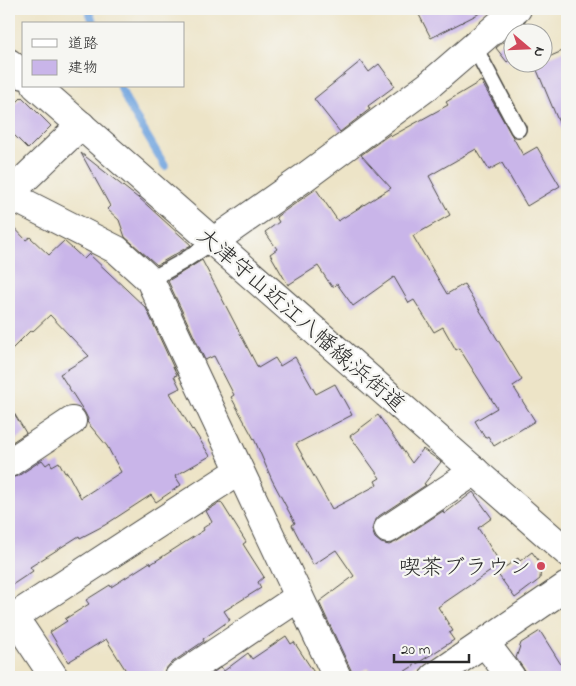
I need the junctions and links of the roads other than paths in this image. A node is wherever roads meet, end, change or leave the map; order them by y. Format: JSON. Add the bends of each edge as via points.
{"nodes":[{"id":1,"x":511,"y":11,"type":"edge"},
{"id":2,"x":474,"y":46,"type":"junction"},
{"id":3,"x":9,"y":62,"type":"edge"},
{"id":4,"x":22,"y":74,"type":"edge"},
{"id":5,"x":38,"y":88,"type":"edge"},
{"id":6,"x":81,"y":125,"type":"junction"},
{"id":7,"x":518,"y":129,"type":"dead end"},
{"id":8,"x":9,"y":195,"type":"edge"},
{"id":9,"x":214,"y":241,"type":"junction"},
{"id":10,"x":150,"y":280,"type":"junction"},
{"id":11,"x":72,"y":421,"type":"dead end"},
{"id":12,"x":9,"y":463,"type":"edge"},
{"id":13,"x":239,"y":471,"type":"junction"},
{"id":14,"x":475,"y":471,"type":"junction"},
{"id":15,"x":388,"y":529,"type":"dead end"},
{"id":16,"x":567,"y":552,"type":"edge"},
{"id":17,"x":567,"y":586,"type":"edge"},
{"id":18,"x":299,"y":597,"type":"junction"},
{"id":19,"x":485,"y":643,"type":"junction"},
{"id":20,"x":54,"y":677,"type":"edge"},
{"id":21,"x":179,"y":677,"type":"edge"},
{"id":22,"x":337,"y":677,"type":"edge"},
{"id":23,"x":434,"y":677,"type":"edge"},
{"id":24,"x":511,"y":677,"type":"edge"}],
"edges":[{"from":1,"to":2,"type":"street"},
{"from":2,"to":7,"type":"lane"},
{"from":2,"to":9,"type":"street","via":[[428,86]]},
{"from":3,"to":4,"type":"street"},
{"from":5,"to":6,"type":"street","name":"大津守山近江八幡線;浜街道"},
{"from":6,"to":8,"type":"street"},
{"from":6,"to":9,"type":"street","name":"大津守山近江八幡線;浜街道"},
{"from":8,"to":10,"type":"street","via":[[117,250]]},
{"from":9,"to":10,"type":"lane"},
{"from":9,"to":14,"type":"street","name":"大津守山近江八幡線;浜街道"},
{"from":10,"to":13,"type":"street"},
{"from":11,"to":12,"type":"street"},
{"from":13,"to":18,"type":"street"},
{"from":13,"to":20,"type":"street","via":[[14,617]]},
{"from":14,"to":15,"type":"street"},
{"from":14,"to":16,"type":"street","name":"大津守山近江八幡線;浜街道"},
{"from":17,"to":19,"type":"street"},
{"from":18,"to":21,"type":"street"},
{"from":18,"to":22,"type":"street"},
{"from":19,"to":23,"type":"street"},
{"from":19,"to":24,"type":"street"}]}
